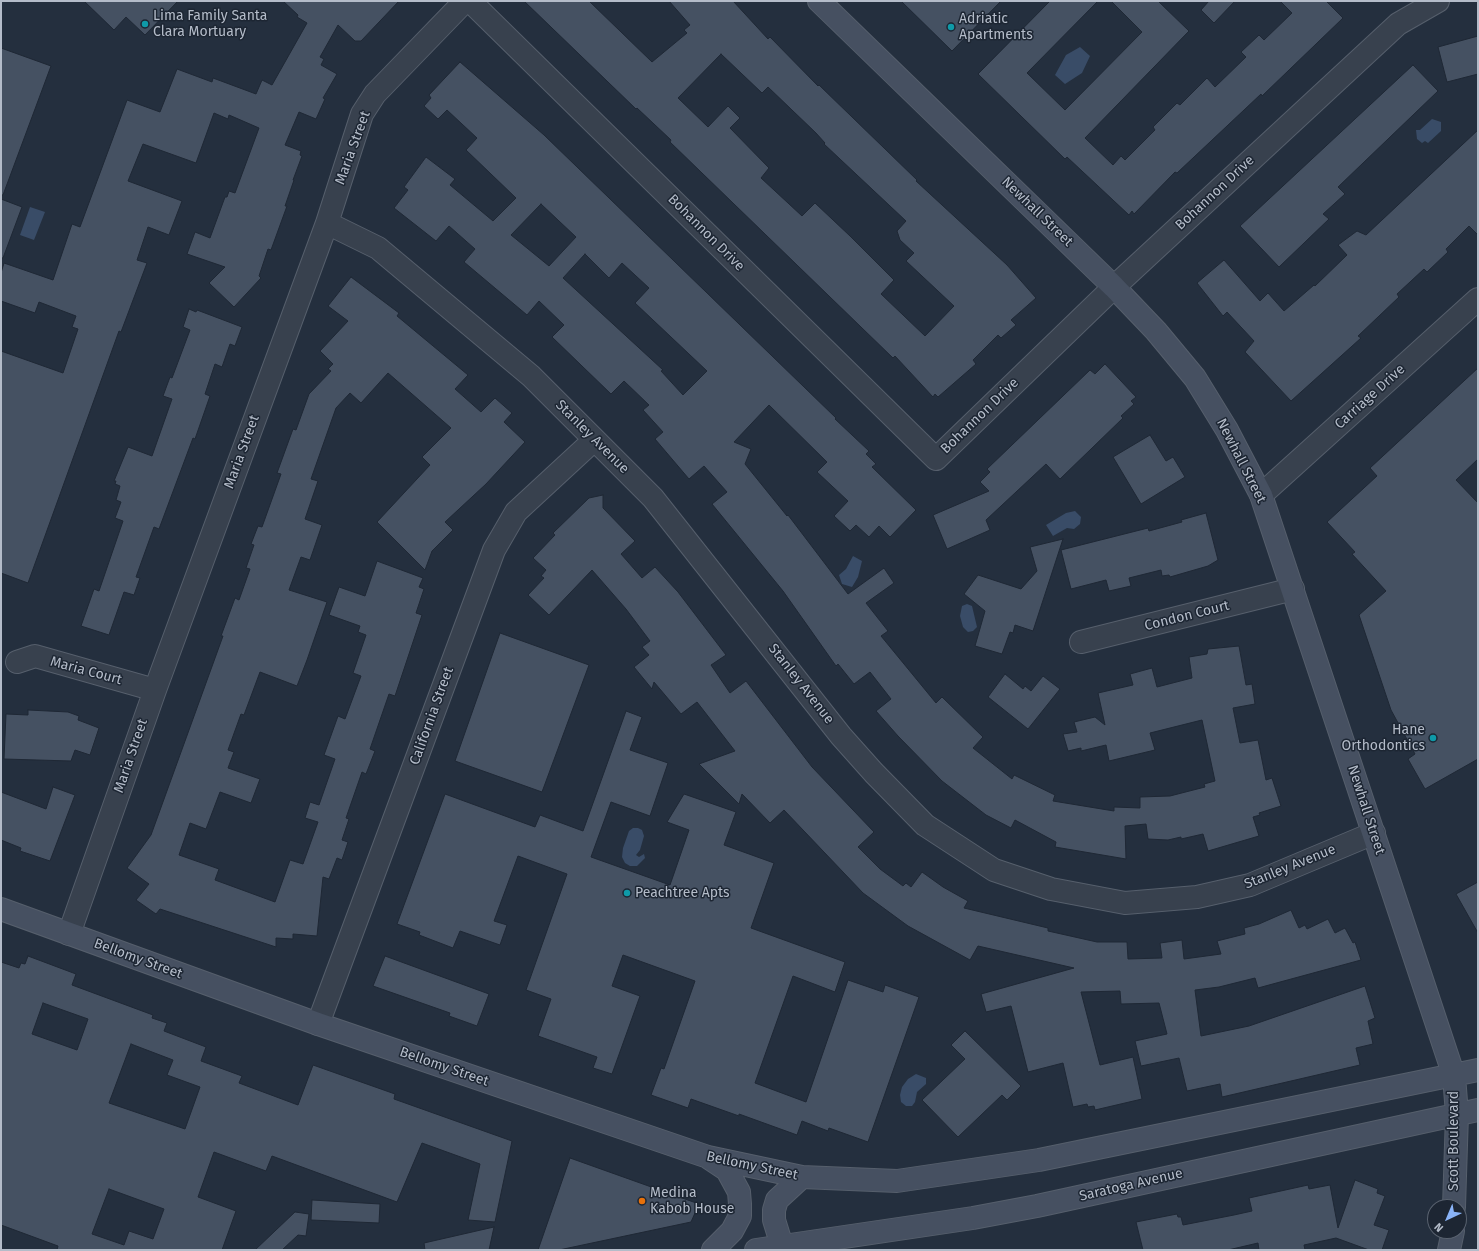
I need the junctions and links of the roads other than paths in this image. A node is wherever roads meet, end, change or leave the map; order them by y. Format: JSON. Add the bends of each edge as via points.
{"nodes":[{"id":1,"x":465,"y":1,"type":"edge"},
{"id":2,"x":470,"y":1,"type":"edge"},
{"id":3,"x":819,"y":1,"type":"edge"},
{"id":4,"x":1438,"y":1,"type":"edge"},
{"id":5,"x":327,"y":222,"type":"junction"},
{"id":6,"x":1114,"y":287,"type":"junction"},
{"id":7,"x":1478,"y":299,"type":"edge"},
{"id":8,"x":594,"y":440,"type":"junction"},
{"id":9,"x":1261,"y":495,"type":"junction"},
{"id":10,"x":1293,"y":589,"type":"junction"},
{"id":11,"x":1081,"y":642,"type":"dead end"},
{"id":12,"x":17,"y":662,"type":"dead end"},
{"id":13,"x":155,"y":690,"type":"junction"},
{"id":14,"x":1374,"y":833,"type":"junction"},
{"id":15,"x":1,"y":909,"type":"edge"},
{"id":16,"x":68,"y":934,"type":"junction"},
{"id":17,"x":318,"y":1024,"type":"junction"},
{"id":18,"x":1478,"y":1070,"type":"edge"},
{"id":19,"x":1454,"y":1076,"type":"junction"},
{"id":20,"x":1478,"y":1110,"type":"edge"},
{"id":21,"x":1457,"y":1114,"type":"junction"},
{"id":22,"x":708,"y":1157,"type":"junction"},
{"id":23,"x":802,"y":1177,"type":"junction"},
{"id":24,"x":1454,"y":1199,"type":"edge"},
{"id":25,"x":1451,"y":1239,"type":"edge"},
{"id":26,"x":782,"y":1246,"type":"junction"},
{"id":27,"x":713,"y":1250,"type":"edge"},
{"id":28,"x":756,"y":1250,"type":"edge"},
{"id":29,"x":1449,"y":1250,"type":"edge"}],
"edges":[{"from":1,"to":5,"type":"street","name":"Maria Street","via":[[375,94],[362,114]]},
{"from":2,"to":6,"type":"street","name":"Bohannon Drive","via":[[936,459]]},
{"from":3,"to":6,"type":"main road","name":"Newhall Street"},
{"from":4,"to":6,"type":"street","name":"Bohannon Drive","via":[[1398,24]]},
{"from":5,"to":8,"type":"street","name":"Stanley Avenue","via":[[378,248],[532,376]]},
{"from":5,"to":13,"type":"street","name":"Maria Street"},
{"from":6,"to":9,"type":"main road","name":"Newhall Street","via":[[1156,331],[1194,378],[1227,430]]},
{"from":7,"to":9,"type":"street","name":"Carriage Drive"},
{"from":8,"to":14,"type":"street","name":"Stanley Avenue","via":[[653,498],[841,736],[874,773],[925,825],[994,870],[1051,889],[1125,903],[1197,897],[1250,885]]},
{"from":8,"to":17,"type":"street","name":"California Street","via":[[516,512],[494,550]]},
{"from":9,"to":10,"type":"main road","name":"Newhall Street"},
{"from":10,"to":11,"type":"street","name":"Condon Court"},
{"from":10,"to":14,"type":"main road","name":"Newhall Street"},
{"from":12,"to":13,"type":"street","name":"Maria Court","via":[[35,656]]},
{"from":13,"to":16,"type":"street","name":"Maria Street"},
{"from":14,"to":19,"type":"main road","name":"Newhall Street"},
{"from":15,"to":16,"type":"main road","name":"Bellomy Street"},
{"from":16,"to":17,"type":"main road","name":"Bellomy Street"},
{"from":17,"to":22,"type":"main road","name":"Bellomy Street"},
{"from":18,"to":19,"type":"main road"},
{"from":19,"to":21,"type":"main road","name":"Scott Boulevard"},
{"from":19,"to":23,"type":"main road","name":"Bellomy Street","via":[[1039,1160],[897,1181]]},
{"from":20,"to":21,"type":"main road","name":"Saratoga Avenue"},
{"from":21,"to":24,"type":"main road","name":"Scott Boulevard"},
{"from":21,"to":26,"type":"main road","name":"Saratoga Avenue","via":[[1037,1206]]},
{"from":22,"to":23,"type":"main road","name":"Bellomy Street"},
{"from":22,"to":27,"type":"main road","via":[[727,1170],[739,1192],[740,1204],[740,1216],[732,1231]]},
{"from":23,"to":26,"type":"main road","via":[[777,1200],[774,1210],[774,1220]]},
{"from":25,"to":29,"type":"main road"},
{"from":26,"to":28,"type":"main road","name":"Saratoga Avenue"}]}
